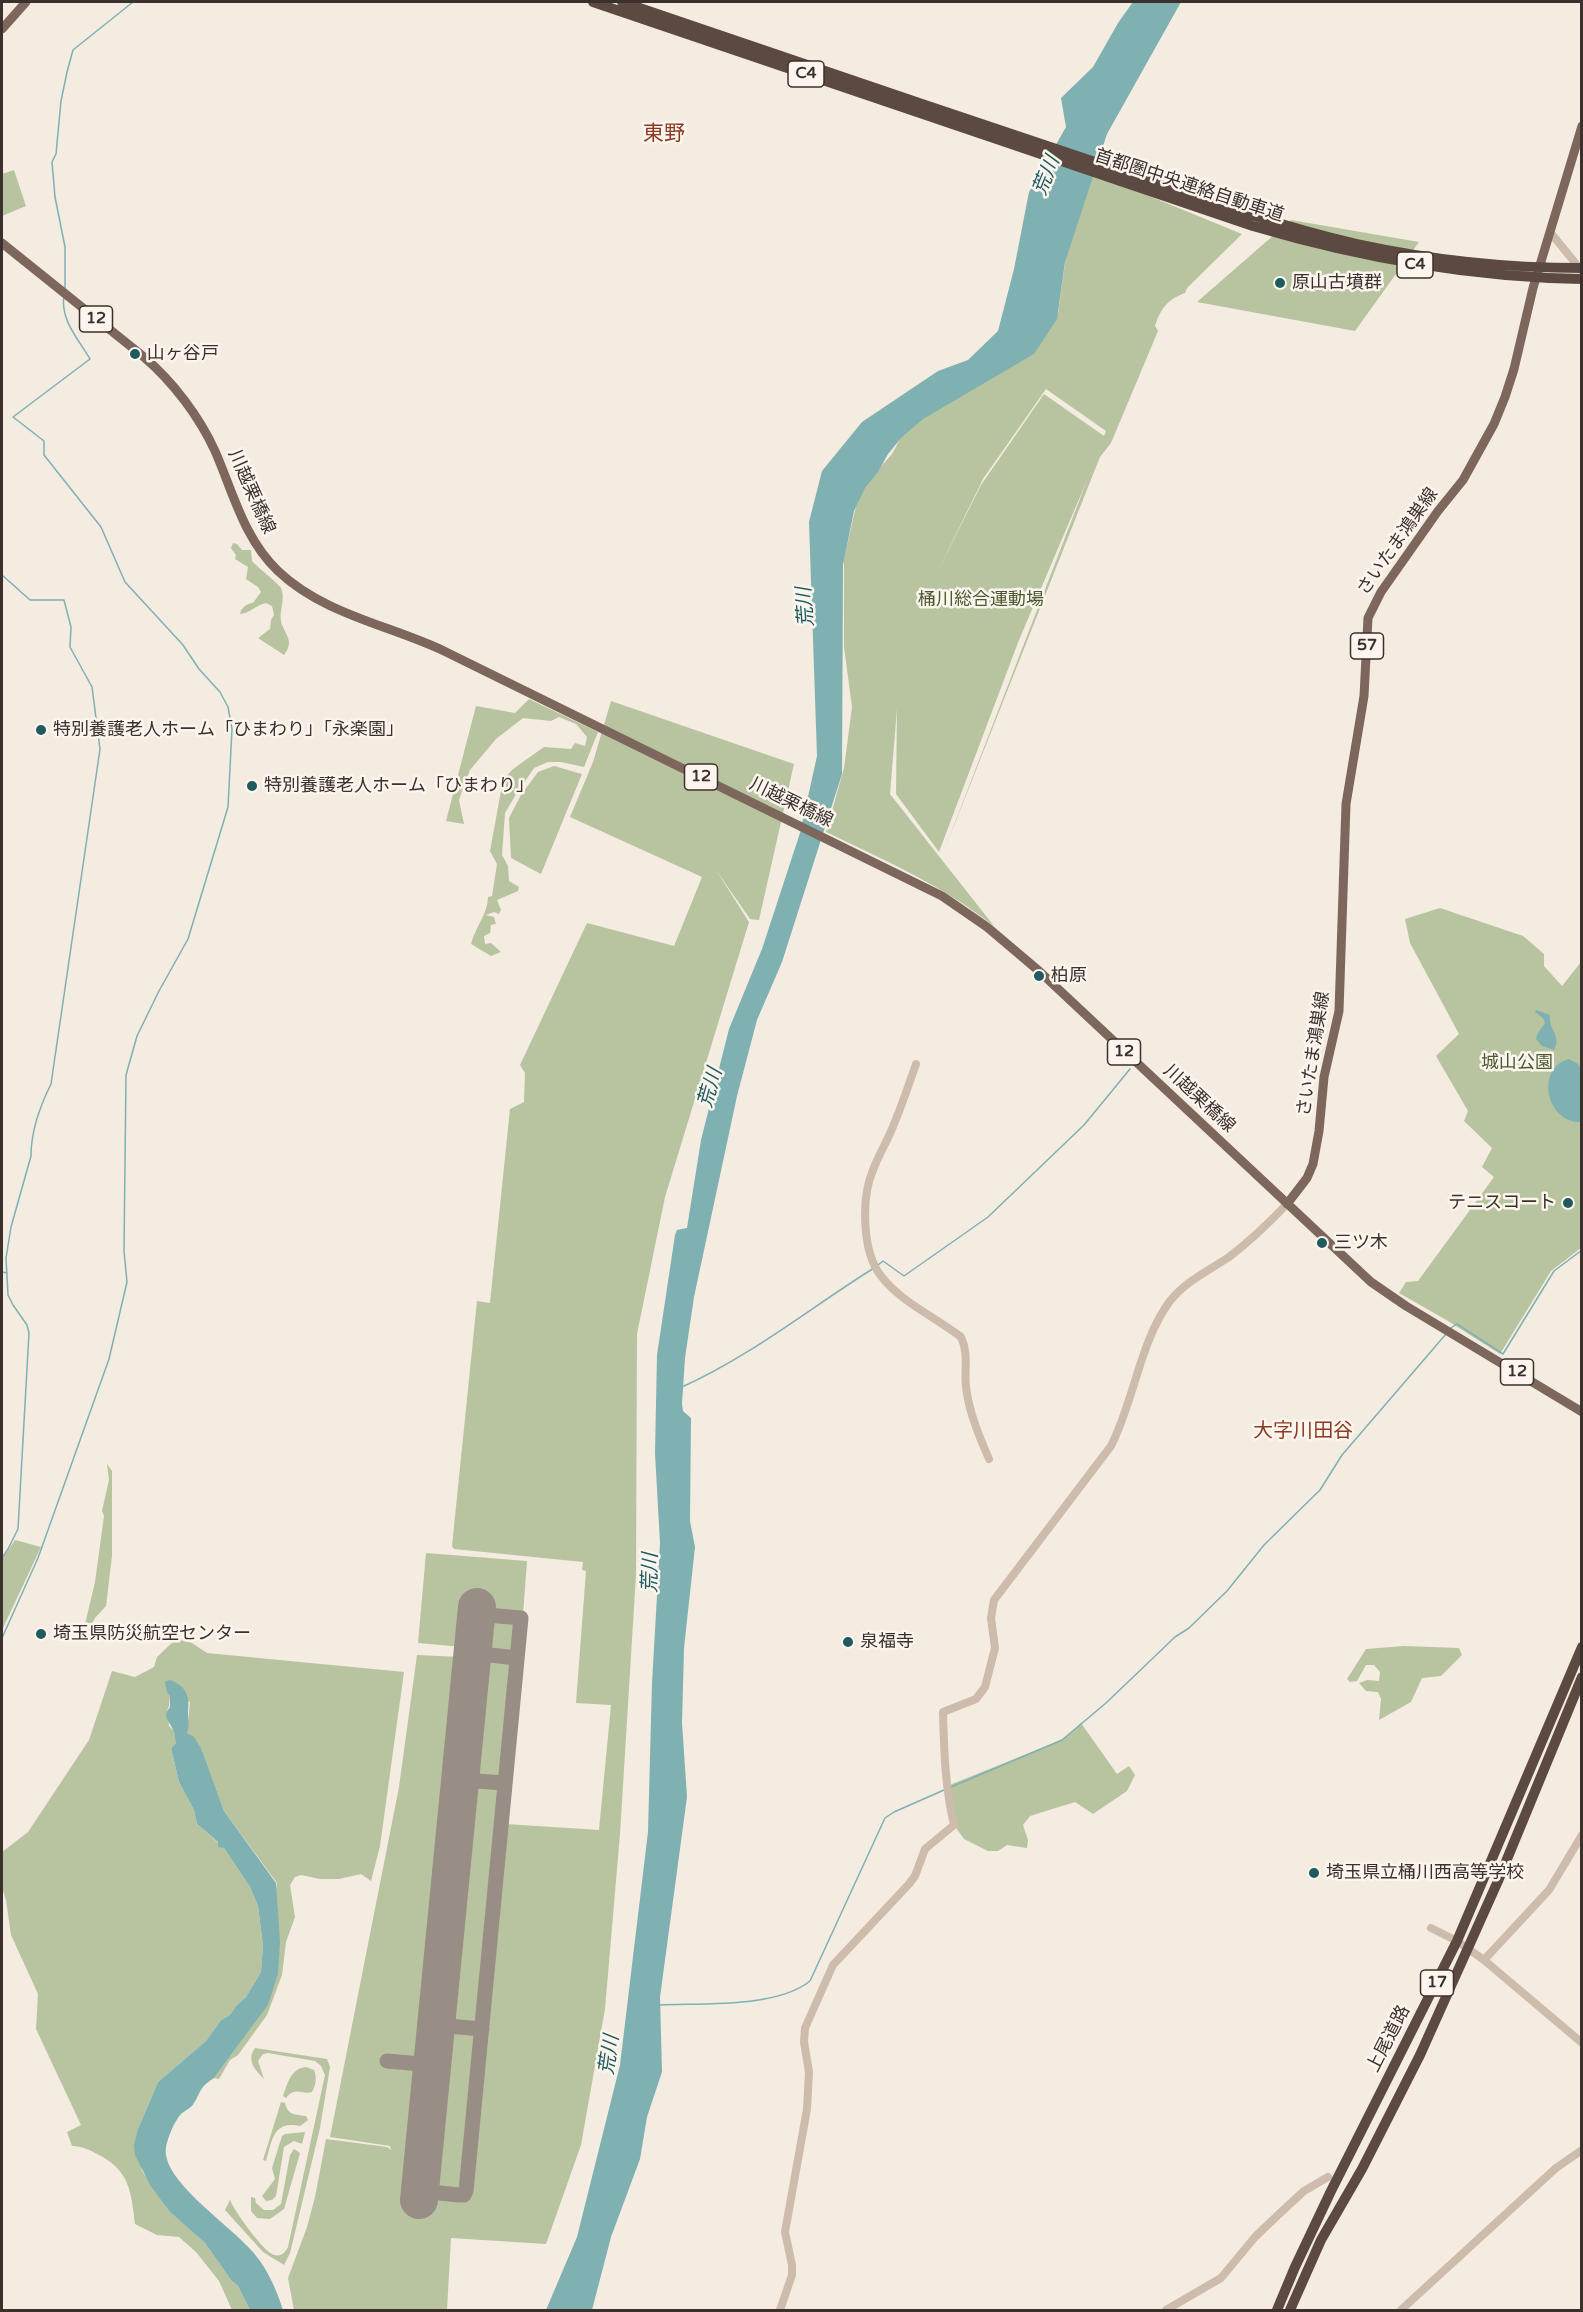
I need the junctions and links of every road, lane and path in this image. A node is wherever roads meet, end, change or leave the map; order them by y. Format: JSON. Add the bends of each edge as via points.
{"nodes":[{"id":1,"x":26,"y":2,"type":"edge"},
{"id":2,"x":593,"y":2,"type":"edge"},
{"id":3,"x":621,"y":2,"type":"edge"},
{"id":4,"x":2,"y":29,"type":"edge"},
{"id":5,"x":1581,"y":126,"type":"edge"},
{"id":6,"x":1550,"y":232,"type":"junction"},
{"id":7,"x":2,"y":243,"type":"edge"},
{"id":8,"x":1581,"y":270,"type":"edge"},
{"id":9,"x":1581,"y":279,"type":"edge"},
{"id":10,"x":916,"y":1064,"type":"dead end"},
{"id":11,"x":1287,"y":1204,"type":"junction"},
{"id":12,"x":1581,"y":1412,"type":"edge"},
{"id":13,"x":989,"y":1459,"type":"dead end"},
{"id":14,"x":1581,"y":1647,"type":"edge"},
{"id":15,"x":1581,"y":1677,"type":"edge"},
{"id":16,"x":1581,"y":1834,"type":"edge"},
{"id":17,"x":1431,"y":1928,"type":"dead end"},
{"id":18,"x":1457,"y":1941,"type":"junction"},
{"id":19,"x":1467,"y":1947,"type":"junction"},
{"id":20,"x":1484,"y":1960,"type":"junction"},
{"id":21,"x":1581,"y":2043,"type":"edge"},
{"id":22,"x":1581,"y":2150,"type":"edge"},
{"id":23,"x":1328,"y":2177,"type":"dead end"},
{"id":24,"x":780,"y":2310,"type":"edge"},
{"id":25,"x":1166,"y":2310,"type":"edge"},
{"id":26,"x":1277,"y":2310,"type":"edge"},
{"id":27,"x":1290,"y":2310,"type":"edge"},
{"id":28,"x":1401,"y":2310,"type":"edge"}],
"edges":[{"from":1,"to":4,"type":"main road"},
{"from":2,"to":9,"type":"highway","name":"首都圏中央連絡自動車道","number":"C4","via":[[1311,243],[1439,268],[1525,278]]},
{"from":3,"to":8,"type":"highway","name":"首都圏中央連絡自動車道","number":"C4","via":[[1314,233],[1439,258]]},
{"from":5,"to":6,"type":"main road","name":"さいたま鴻巣線","number":"57"},
{"from":6,"to":8,"type":"street"},
{"from":6,"to":11,"type":"main road","name":"さいたま鴻巣線","number":"57","via":[[1514,369],[1494,424],[1463,480],[1381,592],[1368,618],[1364,696],[1346,804],[1340,1011],[1324,1077],[1312,1164],[1307,1178]]},
{"from":7,"to":11,"type":"main road","name":"川越栗橋線","number":"12","via":[[144,357],[168,381],[207,437],[254,541],[278,571],[317,600],[444,651],[956,905],[1039,971]]},
{"from":10,"to":13,"type":"street","via":[[872,1172],[866,1203],[871,1261],[894,1291],[961,1337],[966,1347],[970,1405]]},
{"from":11,"to":12,"type":"main road","name":"川越栗橋線","number":"12","via":[[1371,1282]]},
{"from":11,"to":24,"type":"street","via":[[1237,1250],[1182,1288],[1167,1307],[1148,1344],[1123,1423],[1111,1446],[994,1600],[991,1618],[995,1648],[984,1686],[976,1699],[943,1712],[948,1802],[954,1825],[925,1849],[909,1884],[833,1965],[806,2028],[807,2109],[785,2232],[792,2275]]},
{"from":14,"to":18,"type":"highway","name":"上尾道路","number":"17"},
{"from":15,"to":19,"type":"highway","name":"上尾道路","number":"17"},
{"from":16,"to":20,"type":"street","via":[[1549,1890]]},
{"from":17,"to":18,"type":"street"},
{"from":18,"to":19,"type":"street"},
{"from":18,"to":26,"type":"highway","name":"上尾道路","number":"17","via":[[1331,2191]]},
{"from":19,"to":20,"type":"street"},
{"from":19,"to":27,"type":"highway","name":"上尾道路","number":"17","via":[[1415,2066],[1321,2240]]},
{"from":20,"to":21,"type":"street"},
{"from":22,"to":28,"type":"street","via":[[1556,2168]]},
{"from":23,"to":25,"type":"street","via":[[1278,2215],[1221,2278]]}]}
